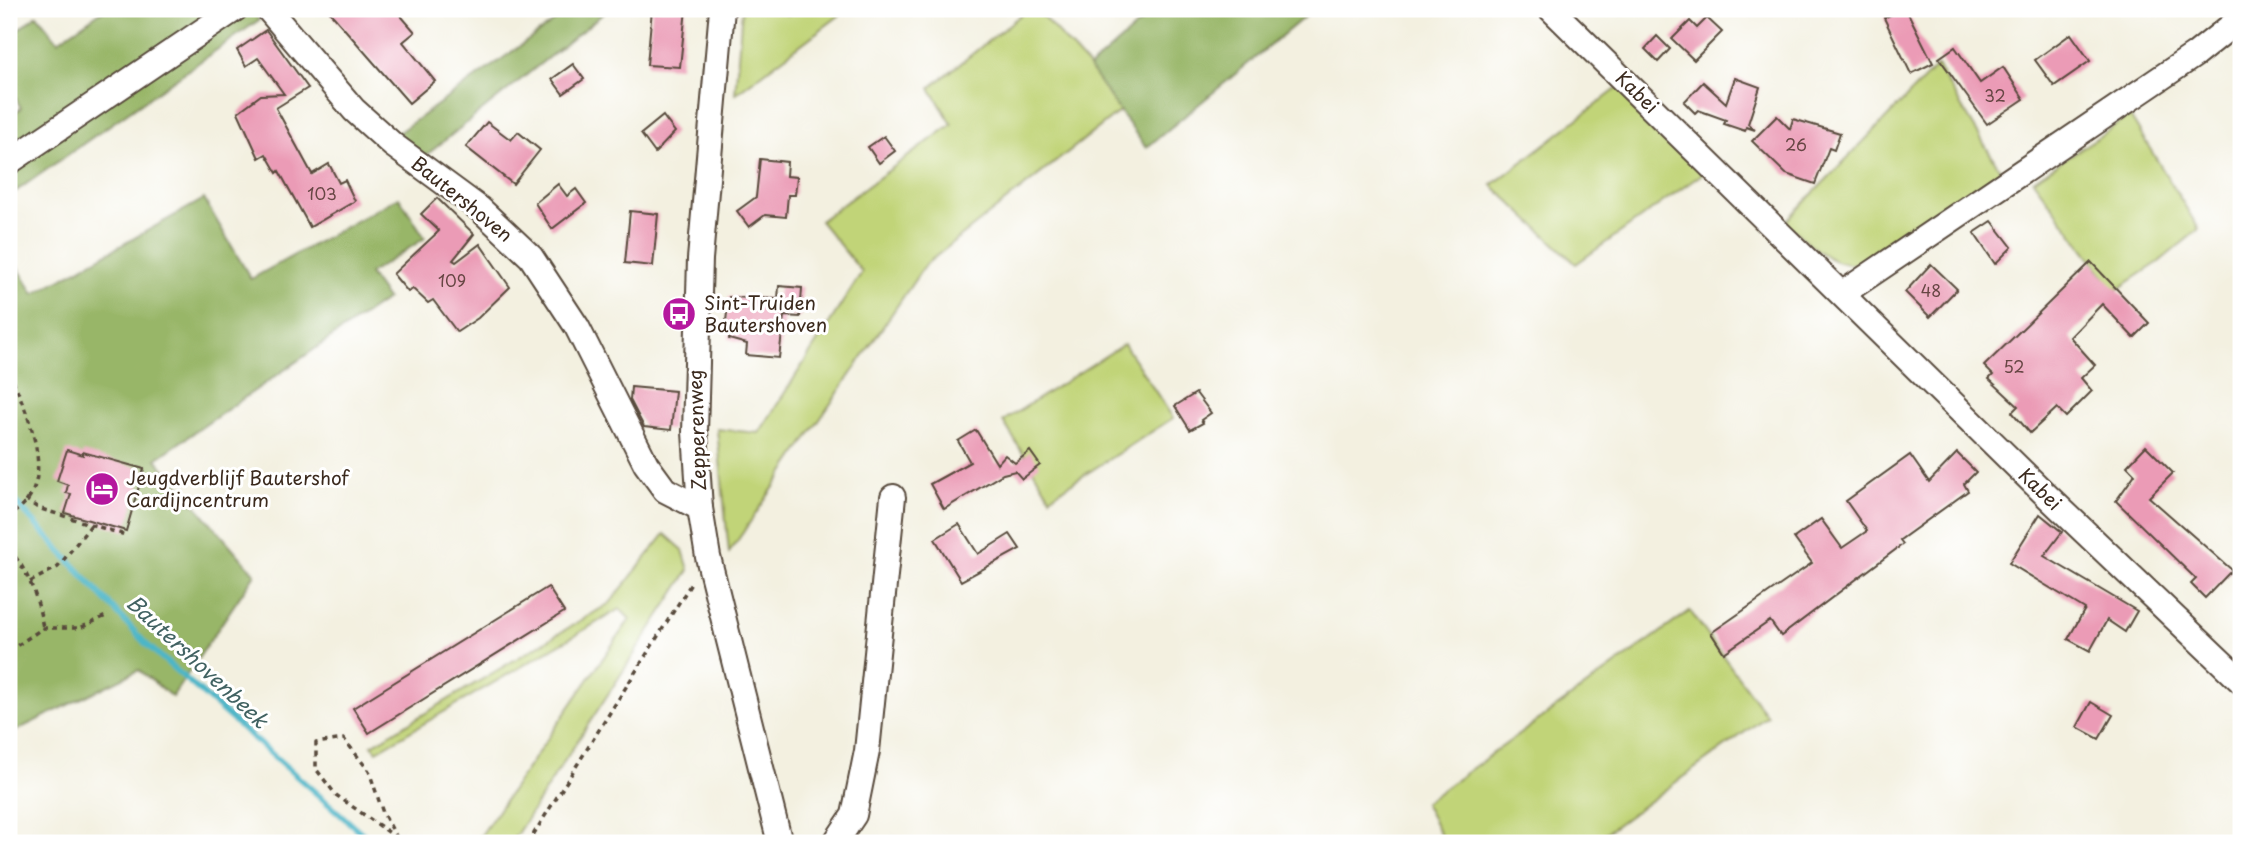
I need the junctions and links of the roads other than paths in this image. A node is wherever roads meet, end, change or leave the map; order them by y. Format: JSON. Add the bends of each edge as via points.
{"nodes":[{"id":1,"x":234,"y":9,"type":"edge"},
{"id":2,"x":268,"y":9,"type":"edge"},
{"id":3,"x":722,"y":9,"type":"edge"},
{"id":4,"x":1551,"y":9,"type":"edge"},
{"id":5,"x":2241,"y":18,"type":"edge"},
{"id":6,"x":9,"y":162,"type":"edge"},
{"id":7,"x":1843,"y":293,"type":"junction"},
{"id":8,"x":893,"y":497,"type":"dead end"},
{"id":9,"x":700,"y":508,"type":"junction"},
{"id":10,"x":2241,"y":681,"type":"edge"},
{"id":11,"x":780,"y":843,"type":"edge"},
{"id":12,"x":835,"y":843,"type":"edge"}],
"edges":[{"from":1,"to":6,"type":"street"},
{"from":2,"to":9,"type":"street","name":"Bautershoven","via":[[354,110],[393,145],[481,209],[531,257],[577,327],[646,464],[665,490]]},
{"from":3,"to":9,"type":"street","name":"Zepperenweg","via":[[695,351]]},
{"from":4,"to":7,"type":"street","name":"Kabei"},
{"from":5,"to":7,"type":"street","via":[[2196,54]]},
{"from":7,"to":10,"type":"street","name":"Kabei","via":[[2043,493]]},
{"from":8,"to":12,"type":"street","via":[[867,751],[854,815]]},
{"from":9,"to":11,"type":"street","name":"Zepperenweg","via":[[708,557]]}]}
